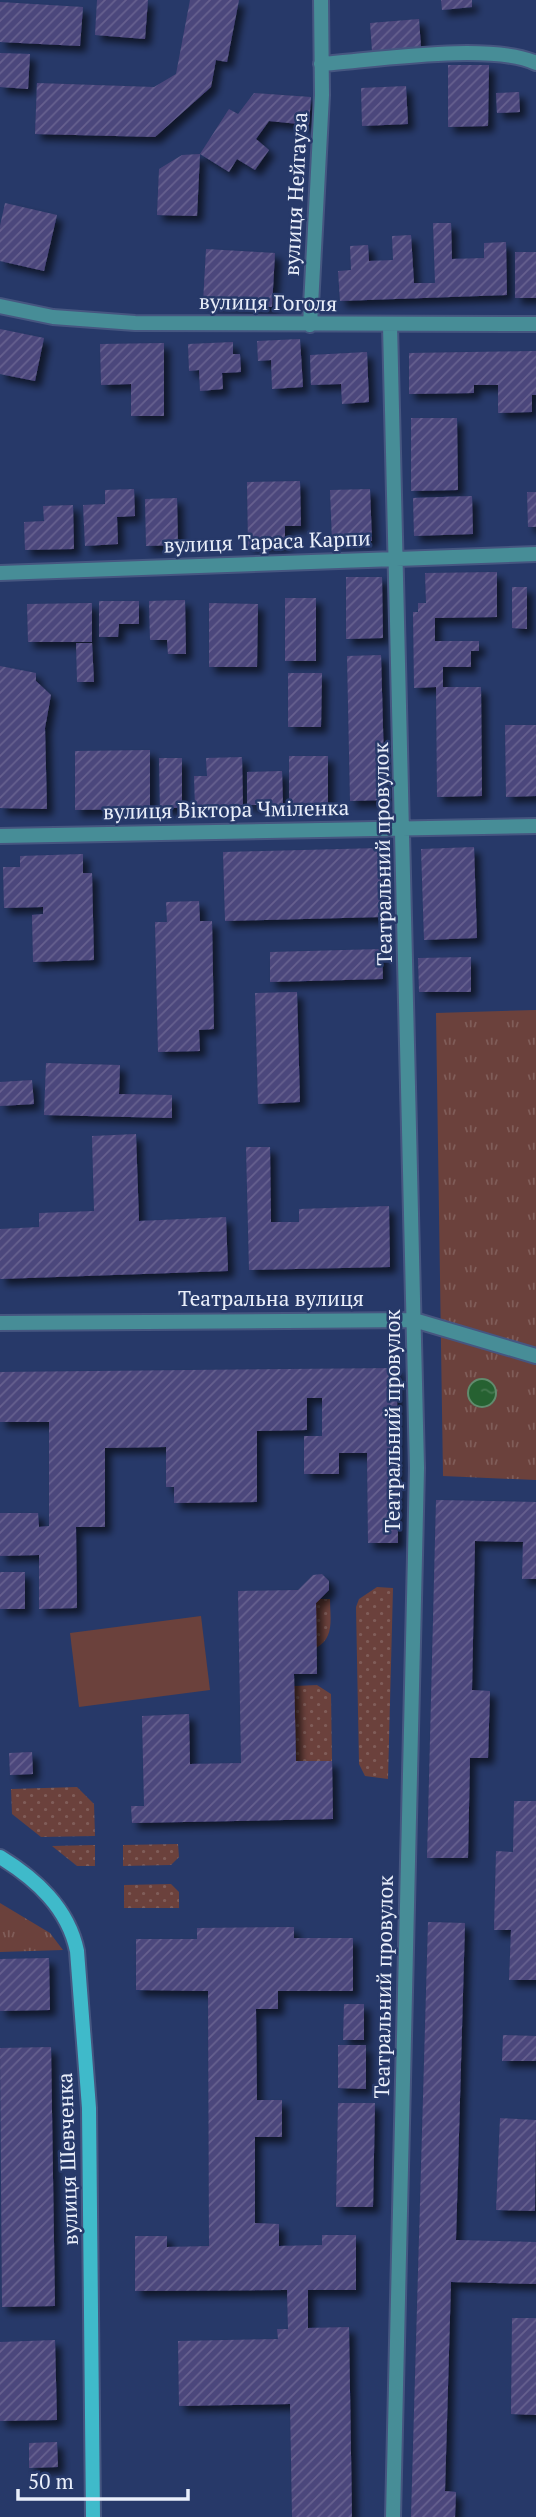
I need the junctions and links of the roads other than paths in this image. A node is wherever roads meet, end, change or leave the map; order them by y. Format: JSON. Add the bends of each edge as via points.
{"nodes":[{"id":1,"x":321,"y":0,"type":"edge"},
{"id":2,"x":536,"y":63,"type":"edge"},
{"id":3,"x":321,"y":64,"type":"junction"},
{"id":4,"x":0,"y":306,"type":"edge"},
{"id":5,"x":536,"y":324,"type":"edge"},
{"id":6,"x":310,"y":325,"type":"junction"},
{"id":7,"x":390,"y":325,"type":"junction"},
{"id":8,"x":536,"y":554,"type":"edge"},
{"id":9,"x":396,"y":559,"type":"junction"},
{"id":10,"x":0,"y":573,"type":"edge"},
{"id":11,"x":536,"y":827,"type":"edge"},
{"id":12,"x":403,"y":828,"type":"junction"},
{"id":13,"x":0,"y":836,"type":"edge"},
{"id":14,"x":414,"y":1320,"type":"junction"},
{"id":15,"x":0,"y":1323,"type":"edge"},
{"id":16,"x":536,"y":1356,"type":"edge"},
{"id":17,"x":0,"y":1857,"type":"edge"},
{"id":18,"x":93,"y":2492,"type":"junction"},
{"id":19,"x":93,"y":2517,"type":"edge"},
{"id":20,"x":100,"y":2517,"type":"edge"},
{"id":21,"x":393,"y":2517,"type":"edge"}],
"edges":[{"from":1,"to":3,"type":"street","name":"вулиця Нейгауза"},
{"from":2,"to":3,"type":"street","via":[[521,56],[483,53]]},
{"from":3,"to":6,"type":"street","name":"вулиця Нейгауза"},
{"from":4,"to":6,"type":"street","name":"вулиця Гоголя","via":[[53,317],[135,323]]},
{"from":5,"to":7,"type":"street","name":"вулиця Гоголя"},
{"from":6,"to":7,"type":"street","name":"вулиця Гоголя"},
{"from":7,"to":9,"type":"street","name":"Театральний провулок"},
{"from":8,"to":9,"type":"street","name":"вулиця Тараса Карпи"},
{"from":9,"to":10,"type":"street","name":"вулиця Тараса Карпи"},
{"from":9,"to":12,"type":"street","name":"Театральний провулок"},
{"from":11,"to":12,"type":"street","name":"вулиця Віктора Чміленка"},
{"from":12,"to":13,"type":"street","name":"вулиця Віктора Чміленка"},
{"from":12,"to":14,"type":"street","name":"Театральний провулок"},
{"from":14,"to":15,"type":"street","name":"Театральна вулиця"},
{"from":14,"to":16,"type":"street","name":"Театральна вулиця"},
{"from":14,"to":21,"type":"street","name":"Театральний провулок","via":[[417,1468]]},
{"from":17,"to":18,"type":"main road","name":"вулиця Шевченка","via":[[50,1897],[72,1930],[77,1951],[89,2108]]},
{"from":18,"to":19,"type":"main road","name":"вулиця Шевченка"},
{"from":18,"to":20,"type":"main road","name":"вулиця Шевченка"}]}
